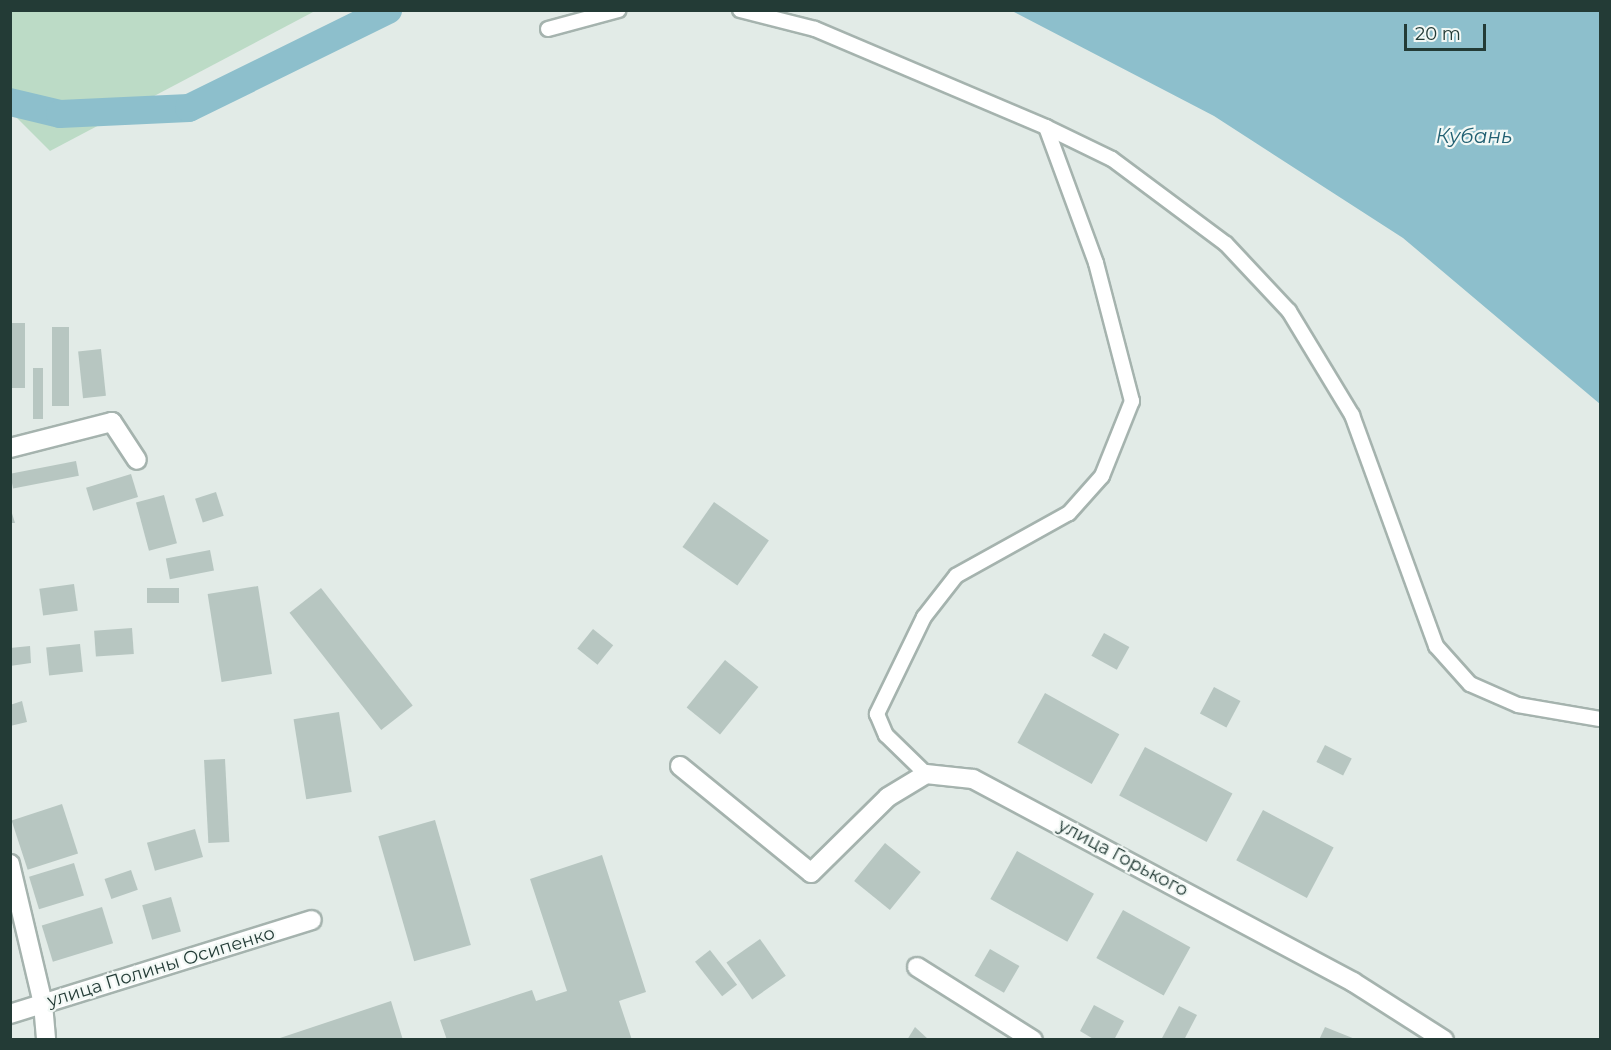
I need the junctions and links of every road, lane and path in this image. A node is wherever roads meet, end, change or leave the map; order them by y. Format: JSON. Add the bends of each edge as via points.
{"nodes":[{"id":1,"x":619,"y":10,"type":"edge"},
{"id":2,"x":740,"y":10,"type":"edge"},
{"id":3,"x":548,"y":29,"type":"dead end"},
{"id":4,"x":1046,"y":127,"type":"junction"},
{"id":5,"x":10,"y":448,"type":"edge"},
{"id":6,"x":137,"y":460,"type":"dead end"},
{"id":7,"x":1600,"y":719,"type":"edge"},
{"id":8,"x":680,"y":766,"type":"dead end"},
{"id":9,"x":926,"y":774,"type":"junction"},
{"id":10,"x":10,"y":864,"type":"edge"},
{"id":11,"x":312,"y":920,"type":"dead end"},
{"id":12,"x":917,"y":967,"type":"dead end"},
{"id":13,"x":43,"y":1005,"type":"junction"},
{"id":14,"x":10,"y":1014,"type":"edge"},
{"id":15,"x":46,"y":1040,"type":"edge"},
{"id":16,"x":1033,"y":1040,"type":"edge"},
{"id":17,"x":1444,"y":1040,"type":"edge"}],
"edges":[{"from":1,"to":3,"type":"lane"},
{"from":2,"to":4,"type":"lane","via":[[815,29]]},
{"from":4,"to":7,"type":"lane","via":[[1112,159],[1226,244],[1289,311],[1352,415],[1436,646],[1470,684],[1518,705]]},
{"from":4,"to":9,"type":"lane","via":[[1096,263],[1132,401],[1102,476],[1068,513],[956,576],[924,617],[877,714],[886,735]]},
{"from":5,"to":6,"type":"street","via":[[112,422]]},
{"from":8,"to":9,"type":"street","via":[[811,873],[888,797]]},
{"from":9,"to":17,"type":"street","name":"улица Горького","via":[[973,779],[1353,982]]},
{"from":10,"to":13,"type":"street"},
{"from":11,"to":13,"type":"street","name":"улица Полины Осипенко"},
{"from":12,"to":16,"type":"street"},
{"from":13,"to":14,"type":"street","name":"улица Полины Осипенко"},
{"from":13,"to":15,"type":"street"}]}
